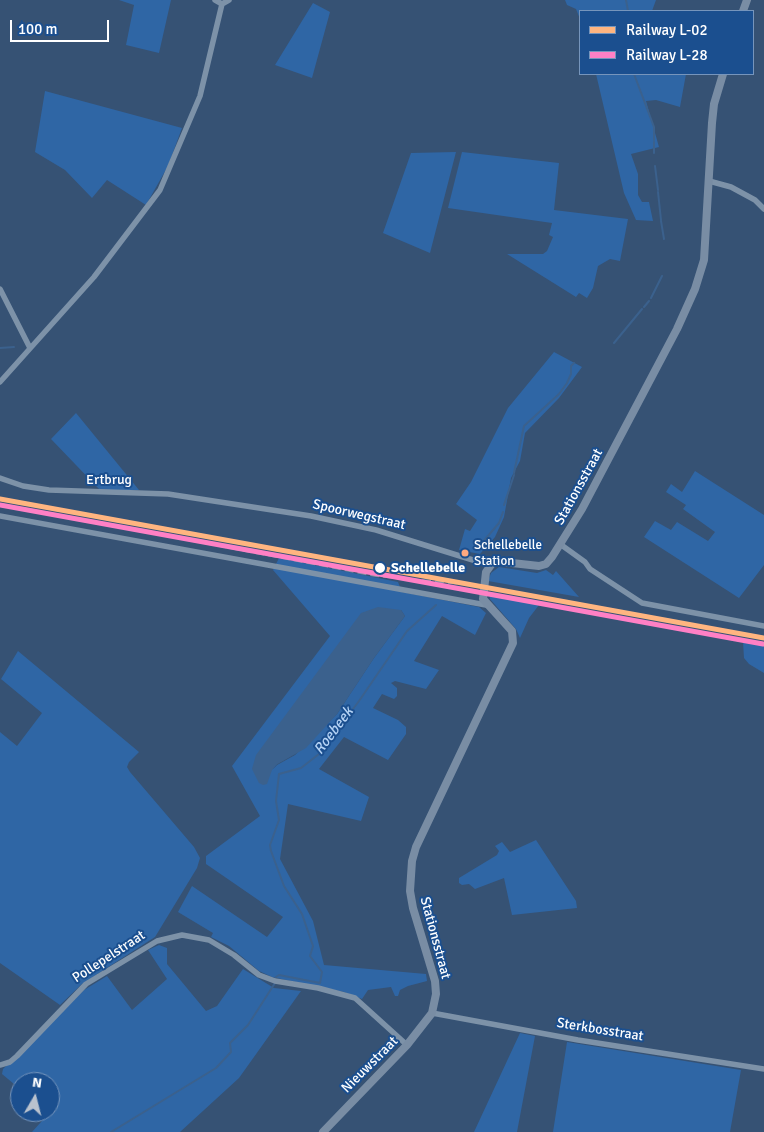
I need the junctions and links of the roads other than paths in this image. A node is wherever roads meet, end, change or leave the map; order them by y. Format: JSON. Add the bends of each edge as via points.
{"nodes":[{"id":1,"x":215,"y":0,"type":"edge"},
{"id":2,"x":229,"y":0,"type":"edge"},
{"id":3,"x":222,"y":4,"type":"junction"},
{"id":4,"x":723,"y":75,"type":"edge"},
{"id":5,"x":709,"y":181,"type":"junction"},
{"id":6,"x":764,"y":209,"type":"edge"},
{"id":7,"x":0,"y":289,"type":"edge"},
{"id":8,"x":30,"y":348,"type":"junction"},
{"id":9,"x":0,"y":382,"type":"edge"},
{"id":10,"x":0,"y":478,"type":"edge"},
{"id":11,"x":220,"y":501,"type":"joint"},
{"id":12,"x":0,"y":516,"type":"edge"},
{"id":13,"x":560,"y":544,"type":"junction"},
{"id":14,"x":489,"y":565,"type":"junction"},
{"id":15,"x":486,"y":605,"type":"junction"},
{"id":16,"x":764,"y":626,"type":"edge"},
{"id":17,"x":432,"y":1013,"type":"junction"},
{"id":18,"x":407,"y":1045,"type":"junction"},
{"id":19,"x":0,"y":1065,"type":"edge"},
{"id":20,"x":764,"y":1069,"type":"edge"},
{"id":21,"x":323,"y":1132,"type":"edge"}],
"edges":[{"from":1,"to":3,"type":"street"},
{"from":2,"to":3,"type":"street"},
{"from":3,"to":8,"type":"street","via":[[202,91],[160,190],[102,268]]},
{"from":4,"to":5,"type":"street","name":"Stationsstraat","via":[[714,104]]},
{"from":5,"to":6,"type":"street","via":[[731,187]]},
{"from":5,"to":13,"type":"street","name":"Stationsstraat","via":[[704,260],[695,290],[611,456]]},
{"from":7,"to":8,"type":"street"},
{"from":8,"to":9,"type":"street"},
{"from":10,"to":11,"type":"street","name":"Ertbrug","via":[[49,490],[154,493]]},
{"from":11,"to":14,"type":"street","name":"Spoorwegstraat","via":[[351,524]]},
{"from":12,"to":15,"type":"street"},
{"from":13,"to":14,"type":"street","name":"Stationsstraat","via":[[549,561],[542,565],[497,561]]},
{"from":13,"to":16,"type":"street","via":[[590,569],[642,603]]},
{"from":14,"to":15,"type":"street","via":[[482,594]]},
{"from":15,"to":17,"type":"street","name":"Stationsstraat","via":[[512,631],[513,643],[412,861],[410,891],[413,908],[435,982]]},
{"from":17,"to":18,"type":"street","name":"Nieuwstraat"},
{"from":17,"to":20,"type":"street","name":"Sterkbosstraat"},
{"from":18,"to":19,"type":"street","name":"Pollepelstraat","via":[[355,998],[258,975],[209,940],[182,936],[157,940],[86,984],[17,1056]]},
{"from":18,"to":21,"type":"street","name":"Nieuwstraat"}]}
